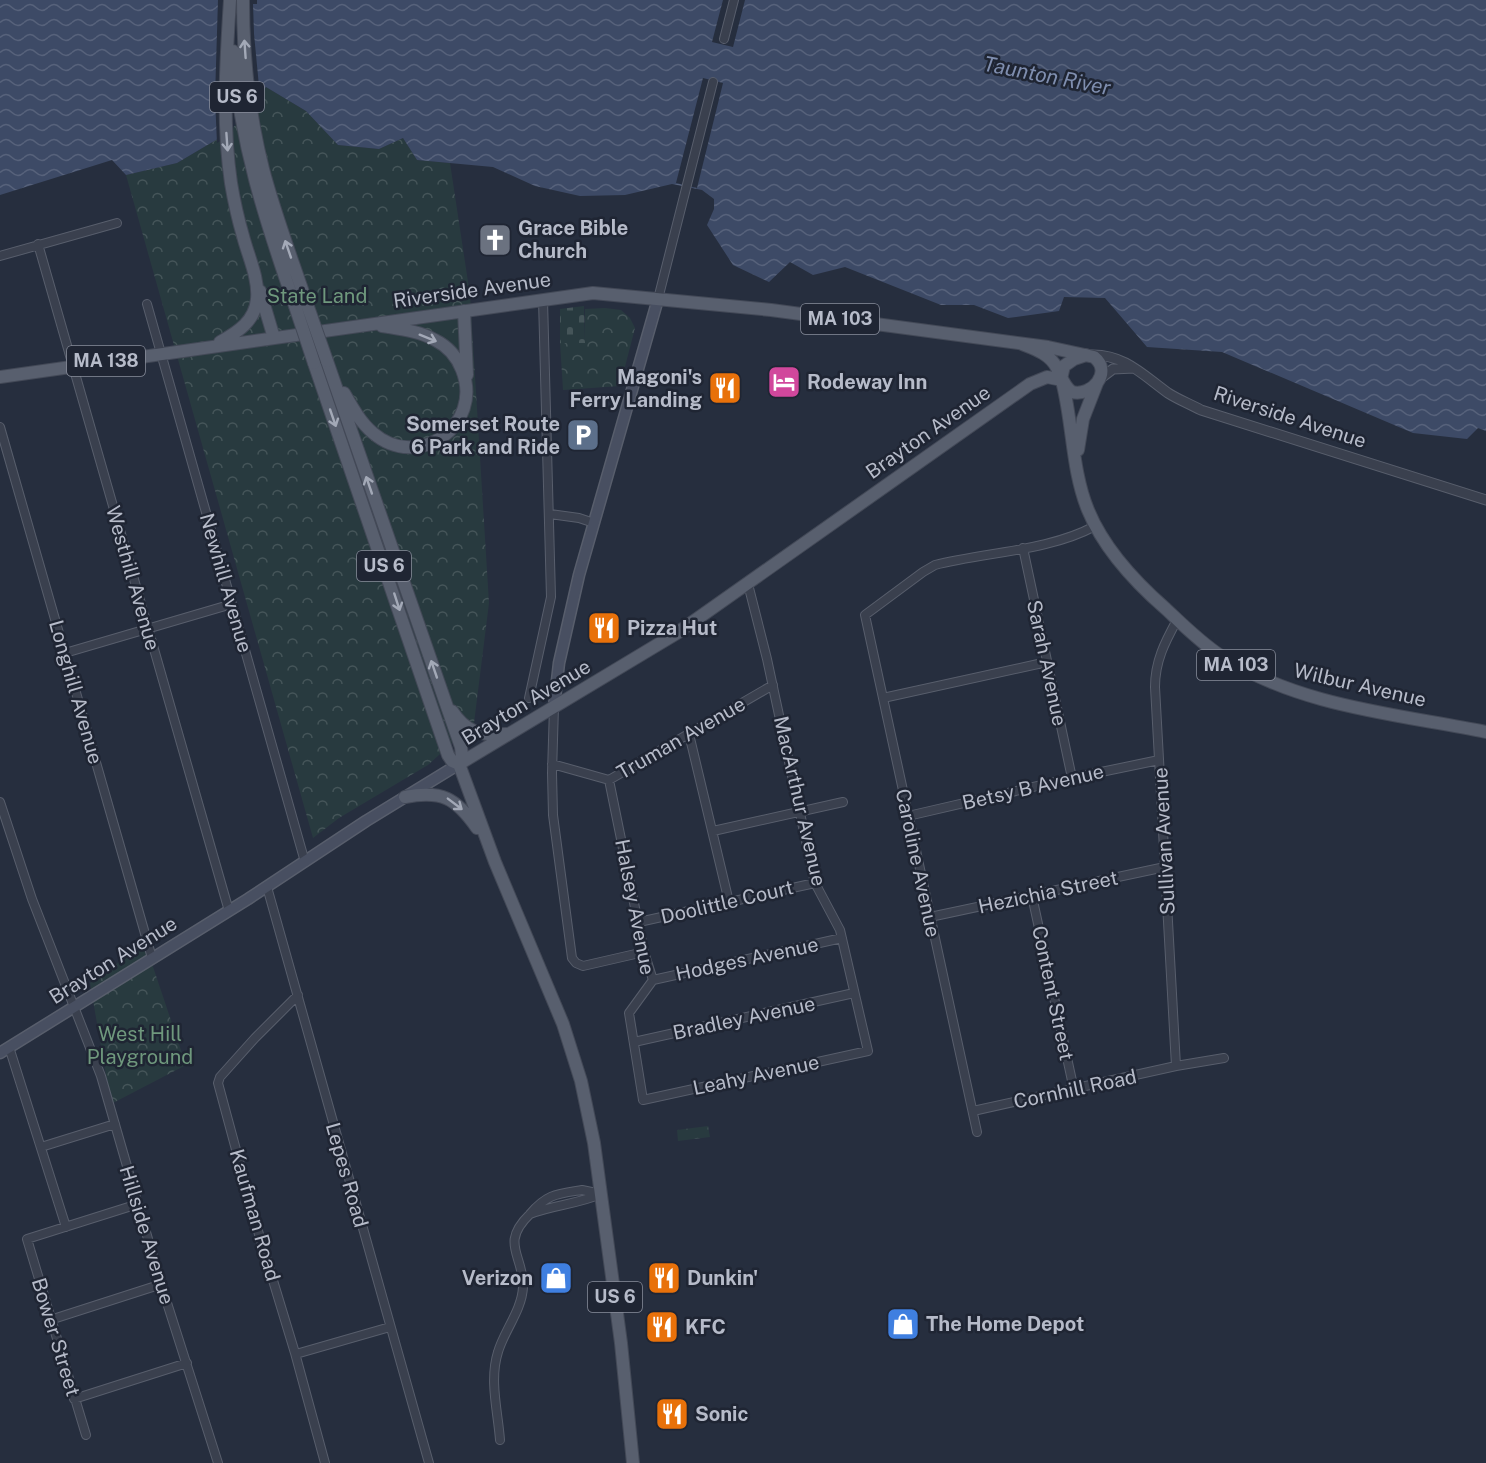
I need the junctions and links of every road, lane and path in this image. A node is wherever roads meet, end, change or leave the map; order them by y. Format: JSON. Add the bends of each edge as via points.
{"nodes":[{"id":1,"x":230,"y":0,"type":"edge"},
{"id":2,"x":243,"y":0,"type":"edge"},
{"id":3,"x":734,"y":0,"type":"edge"},
{"id":4,"x":724,"y":39,"type":"dead end"},
{"id":5,"x":713,"y":82,"type":"dead end"},
{"id":6,"x":263,"y":191,"type":"junction"},
{"id":7,"x":117,"y":223,"type":"dead end"},
{"id":8,"x":38,"y":244,"type":"junction"},
{"id":9,"x":0,"y":256,"type":"edge"},
{"id":10,"x":250,"y":261,"type":"junction"},
{"id":11,"x":658,"y":299,"type":"junction"},
{"id":12,"x":543,"y":300,"type":"junction"},
{"id":13,"x":147,"y":304,"type":"dead end"},
{"id":14,"x":464,"y":310,"type":"junction"},
{"id":15,"x":372,"y":324,"type":"junction"},
{"id":16,"x":274,"y":338,"type":"junction"},
{"id":17,"x":1022,"y":344,"type":"junction"},
{"id":18,"x":213,"y":346,"type":"junction"},
{"id":19,"x":161,"y":353,"type":"junction"},
{"id":20,"x":1089,"y":355,"type":"junction"},
{"id":21,"x":320,"y":362,"type":"junction"},
{"id":22,"x":73,"y":366,"type":"junction"},
{"id":23,"x":1135,"y":368,"type":"junction"},
{"id":24,"x":0,"y":377,"type":"edge"},
{"id":25,"x":1062,"y":380,"type":"junction"},
{"id":26,"x":1099,"y":381,"type":"junction"},
{"id":27,"x":467,"y":390,"type":"junction"},
{"id":28,"x":0,"y":426,"type":"edge"},
{"id":29,"x":1078,"y":469,"type":"junction"},
{"id":30,"x":1486,"y":500,"type":"edge"},
{"id":31,"x":550,"y":514,"type":"junction"},
{"id":32,"x":594,"y":523,"type":"junction"},
{"id":33,"x":1095,"y":526,"type":"junction"},
{"id":34,"x":1023,"y":548,"type":"junction"},
{"id":35,"x":748,"y":584,"type":"junction"},
{"id":36,"x":232,"y":604,"type":"junction"},
{"id":37,"x":1177,"y":620,"type":"junction"},
{"id":38,"x":148,"y":628,"type":"junction"},
{"id":39,"x":65,"y":653,"type":"junction"},
{"id":40,"x":1047,"y":662,"type":"junction"},
{"id":41,"x":773,"y":685,"type":"junction"},
{"id":42,"x":444,"y":696,"type":"junction"},
{"id":43,"x":529,"y":698,"type":"dead end"},
{"id":44,"x":883,"y":698,"type":"junction"},
{"id":45,"x":554,"y":707,"type":"junction"},
{"id":46,"x":1486,"y":732,"type":"edge"},
{"id":47,"x":511,"y":733,"type":"junction"},
{"id":48,"x":689,"y":734,"type":"junction"},
{"id":49,"x":1159,"y":760,"type":"junction"},
{"id":50,"x":459,"y":764,"type":"junction"},
{"id":51,"x":552,"y":764,"type":"junction"},
{"id":52,"x":1072,"y":778,"type":"junction"},
{"id":53,"x":609,"y":780,"type":"junction"},
{"id":54,"x":405,"y":797,"type":"junction"},
{"id":55,"x":0,"y":802,"type":"edge"},
{"id":56,"x":843,"y":802,"type":"dead end"},
{"id":57,"x":800,"y":811,"type":"junction"},
{"id":58,"x":908,"y":816,"type":"junction"},
{"id":59,"x":712,"y":831,"type":"junction"},
{"id":60,"x":488,"y":843,"type":"junction"},
{"id":61,"x":305,"y":862,"type":"junction"},
{"id":62,"x":1165,"y":867,"type":"junction"},
{"id":63,"x":815,"y":883,"type":"junction"},
{"id":64,"x":267,"y":887,"type":"junction"},
{"id":65,"x":1032,"y":897,"type":"junction"},
{"id":66,"x":729,"y":902,"type":"junction"},
{"id":67,"x":229,"y":911,"type":"junction"},
{"id":68,"x":930,"y":917,"type":"junction"},
{"id":69,"x":639,"y":922,"type":"junction"},
{"id":70,"x":842,"y":938,"type":"junction"},
{"id":71,"x":644,"y":952,"type":"junction"},
{"id":72,"x":152,"y":958,"type":"junction"},
{"id":73,"x":653,"y":980,"type":"junction"},
{"id":74,"x":855,"y":993,"type":"junction"},
{"id":75,"x":298,"y":995,"type":"junction"},
{"id":76,"x":75,"y":1007,"type":"junction"},
{"id":77,"x":634,"y":1042,"type":"junction"},
{"id":78,"x":4,"y":1050,"type":"edge"},
{"id":79,"x":868,"y":1051,"type":"joint"},
{"id":80,"x":1224,"y":1058,"type":"dead end"},
{"id":81,"x":1176,"y":1066,"type":"junction"},
{"id":82,"x":1074,"y":1090,"type":"junction"},
{"id":83,"x":643,"y":1100,"type":"joint"},
{"id":84,"x":973,"y":1111,"type":"junction"},
{"id":85,"x":115,"y":1124,"type":"junction"},
{"id":86,"x":977,"y":1132,"type":"dead end"},
{"id":87,"x":41,"y":1147,"type":"junction"},
{"id":88,"x":601,"y":1194,"type":"junction"},
{"id":89,"x":138,"y":1204,"type":"junction"},
{"id":90,"x":66,"y":1227,"type":"junction"},
{"id":91,"x":162,"y":1284,"type":"junction"},
{"id":92,"x":50,"y":1320,"type":"junction"},
{"id":93,"x":390,"y":1328,"type":"junction"},
{"id":94,"x":296,"y":1354,"type":"junction"},
{"id":95,"x":187,"y":1364,"type":"junction"},
{"id":96,"x":74,"y":1399,"type":"junction"},
{"id":97,"x":86,"y":1435,"type":"dead end"},
{"id":98,"x":500,"y":1440,"type":"dead end"},
{"id":99,"x":218,"y":1463,"type":"edge"},
{"id":100,"x":324,"y":1463,"type":"edge"},
{"id":101,"x":429,"y":1463,"type":"edge"},
{"id":102,"x":633,"y":1463,"type":"edge"}],
"edges":[{"from":1,"to":6,"type":"main road","number":"US 6","via":[[246,148]]},
{"from":1,"to":10,"type":"main road","number":"MA 138","one_way":true,"via":[[225,105],[228,154],[234,199]]},
{"from":6,"to":2,"type":"main road","number":"US 6","one_way":true,"via":[[249,93]]},
{"from":3,"to":4,"type":"street"},
{"from":5,"to":11,"type":"street"},
{"from":6,"to":21,"type":"main road","number":"US 6","bridge":true},
{"from":7,"to":8,"type":"street"},
{"from":8,"to":9,"type":"street"},
{"from":8,"to":22,"type":"street","name":"Westhill Avenue"},
{"from":10,"to":16,"type":"main road"},
{"from":10,"to":18,"type":"main road","number":"MA 138","via":[[257,295],[252,315],[242,328]]},
{"from":11,"to":12,"type":"main road","name":"Riverside Avenue","number":"MA 103","via":[[593,294]]},
{"from":11,"to":17,"type":"main road","name":"Riverside Avenue","number":"MA 103"},
{"from":11,"to":32,"type":"main road"},
{"from":12,"to":14,"type":"main road","name":"Riverside Avenue","number":"MA 103"},
{"from":12,"to":31,"type":"street"},
{"from":13,"to":19,"type":"street","name":"Newhill Avenue"},
{"from":14,"to":15,"type":"main road","name":"Riverside Avenue","number":"MA 103"},
{"from":14,"to":27,"type":"main road"},
{"from":15,"to":16,"type":"main road","name":"Riverside Avenue","number":"MA 138"},
{"from":15,"to":27,"type":"main road","number":"MA 138","one_way":true,"via":[[441,343],[459,364]]},
{"from":16,"to":18,"type":"main road","name":"Riverside Avenue","number":"MA 138"},
{"from":17,"to":20,"type":"main road","name":"Riverside Avenue","number":"MA 103"},
{"from":17,"to":25,"type":"main road","name":"Riverside Avenue","number":"MA 103","via":[[1055,363]]},
{"from":18,"to":19,"type":"main road","name":"Riverside Avenue","number":"MA 138"},
{"from":19,"to":22,"type":"main road","name":"Riverside Avenue","number":"MA 138"},
{"from":19,"to":36,"type":"street","name":"Newhill Avenue"},
{"from":20,"to":23,"type":"street","name":"Riverside Avenue","via":[[1113,357]]},
{"from":20,"to":25,"type":"main road","via":[[1067,363]]},
{"from":20,"to":26,"type":"main road","via":[[1100,362]]},
{"from":21,"to":27,"type":"main road","via":[[362,422],[380,439],[397,446],[426,445],[445,435],[460,418]]},
{"from":42,"to":21,"type":"main road","number":"US 6","one_way":true},
{"from":21,"to":50,"type":"main road","number":"US 6","one_way":true,"via":[[448,755]]},
{"from":22,"to":24,"type":"main road","name":"Riverside Avenue","number":"MA 138"},
{"from":22,"to":38,"type":"street","name":"Westhill Avenue"},
{"from":23,"to":26,"type":"street","via":[[1113,369]]},
{"from":23,"to":30,"type":"street","name":"Riverside Avenue","via":[[1174,396],[1202,410]]},
{"from":25,"to":26,"type":"main road","via":[[1078,394]]},
{"from":25,"to":29,"type":"main road","name":"Wilbur Avenue","number":"MA 103"},
{"from":25,"to":35,"type":"main road","name":"Brayton Avenue","via":[[1042,377],[1025,387]]},
{"from":26,"to":29,"type":"main road","name":"Wilbur Avenue","number":"MA 103","via":[[1081,428]]},
{"from":28,"to":39,"type":"street","name":"Longhill Avenue"},
{"from":29,"to":33,"type":"main road","name":"Wilbur Avenue","number":"MA 103"},
{"from":31,"to":32,"type":"street"},
{"from":31,"to":43,"type":"street","via":[[551,597]]},
{"from":32,"to":45,"type":"main road","via":[[568,621]]},
{"from":33,"to":34,"type":"street"},
{"from":33,"to":37,"type":"main road","name":"Wilbur Avenue","number":"MA 103","via":[[1133,578]]},
{"from":34,"to":40,"type":"street","name":"Sarah Avenue"},
{"from":34,"to":44,"type":"street","name":"Caroline Avenue","via":[[935,565],[865,615]]},
{"from":35,"to":41,"type":"street","name":"MacArthur Avenue"},
{"from":35,"to":45,"type":"main road","name":"Brayton Avenue"},
{"from":36,"to":38,"type":"street"},
{"from":36,"to":61,"type":"street","name":"Newhill Avenue"},
{"from":37,"to":46,"type":"main road","name":"Wilbur Avenue","number":"MA 103","via":[[1220,656],[1292,691]]},
{"from":37,"to":49,"type":"street","name":"Sullivan Avenue","via":[[1163,645],[1155,674]]},
{"from":38,"to":39,"type":"street"},
{"from":38,"to":67,"type":"street","name":"Westhill Avenue"},
{"from":39,"to":72,"type":"street","name":"Longhill Avenue"},
{"from":40,"to":44,"type":"street"},
{"from":40,"to":52,"type":"street","name":"Sarah Avenue"},
{"from":41,"to":48,"type":"street","name":"Truman Avenue"},
{"from":41,"to":57,"type":"street","name":"MacArthur Avenue"},
{"from":42,"to":47,"type":"main road","via":[[456,717],[470,730],[483,735]]},
{"from":42,"to":50,"type":"main road","number":"US 6","via":[[461,747]]},
{"from":44,"to":58,"type":"street","name":"Caroline Avenue"},
{"from":45,"to":47,"type":"main road","name":"Brayton Avenue"},
{"from":45,"to":51,"type":"street"},
{"from":47,"to":50,"type":"main road","name":"Brayton Avenue"},
{"from":48,"to":53,"type":"street","name":"Truman Avenue"},
{"from":48,"to":59,"type":"street"},
{"from":49,"to":52,"type":"street","name":"Betsy B Avenue"},
{"from":49,"to":62,"type":"street","name":"Sullivan Avenue"},
{"from":50,"to":54,"type":"main road","name":"Brayton Avenue"},
{"from":50,"to":60,"type":"main road","number":"US 6"},
{"from":51,"to":53,"type":"street","name":"Truman Avenue"},
{"from":51,"to":71,"type":"street","via":[[555,835],[572,957],[585,966]]},
{"from":52,"to":58,"type":"street","name":"Betsy B Avenue"},
{"from":53,"to":69,"type":"street","name":"Halsey Avenue"},
{"from":54,"to":60,"type":"main road","one_way":true,"via":[[435,794],[451,800],[465,811]]},
{"from":54,"to":61,"type":"main road","name":"Brayton Avenue"},
{"from":55,"to":76,"type":"street","name":"Hillside Avenue","via":[[32,899]]},
{"from":56,"to":57,"type":"street"},
{"from":57,"to":59,"type":"street"},
{"from":57,"to":63,"type":"street","name":"MacArthur Avenue"},
{"from":58,"to":68,"type":"street","name":"Caroline Avenue"},
{"from":59,"to":66,"type":"street"},
{"from":60,"to":88,"type":"main road","number":"US 6","via":[[576,1060]]},
{"from":61,"to":64,"type":"main road","name":"Brayton Avenue"},
{"from":62,"to":65,"type":"street","name":"Hezichia Street"},
{"from":62,"to":81,"type":"street","name":"Sullivan Avenue"},
{"from":63,"to":66,"type":"street","name":"Doolittle Court"},
{"from":63,"to":70,"type":"street","name":"MacArthur Avenue"},
{"from":64,"to":67,"type":"main road","name":"Brayton Avenue"},
{"from":64,"to":75,"type":"street","name":"Lepes Road"},
{"from":65,"to":68,"type":"street","name":"Hezichia Street"},
{"from":65,"to":82,"type":"street","name":"Content Street"},
{"from":66,"to":69,"type":"street","name":"Doolittle Court"},
{"from":67,"to":72,"type":"main road","name":"Brayton Avenue"},
{"from":68,"to":84,"type":"street","name":"Caroline Avenue"},
{"from":69,"to":71,"type":"street","name":"Halsey Avenue"},
{"from":70,"to":73,"type":"street","name":"Hodges Avenue"},
{"from":70,"to":74,"type":"street","name":"MacArthur Avenue"},
{"from":71,"to":73,"type":"street","name":"Halsey Avenue"},
{"from":72,"to":76,"type":"main road","name":"Brayton Avenue"},
{"from":73,"to":77,"type":"street","name":"Halsey Avenue","via":[[629,1013]]},
{"from":74,"to":77,"type":"street","name":"Bradley Avenue"},
{"from":74,"to":79,"type":"street","name":"MacArthur Avenue"},
{"from":75,"to":93,"type":"street","name":"Lepes Road"},
{"from":75,"to":94,"type":"street","name":"Kaufman Road","via":[[218,1083]]},
{"from":76,"to":78,"type":"main road","name":"Brayton Avenue"},
{"from":76,"to":85,"type":"street","name":"Hillside Avenue"},
{"from":77,"to":83,"type":"street","name":"Halsey Avenue"},
{"from":78,"to":87,"type":"street"},
{"from":79,"to":83,"type":"street","name":"Leahy Avenue"},
{"from":80,"to":81,"type":"street","name":"Cornhill Road"},
{"from":81,"to":82,"type":"street","name":"Cornhill Road"},
{"from":82,"to":84,"type":"street","name":"Cornhill Road"},
{"from":84,"to":86,"type":"street","name":"Caroline Avenue"},
{"from":85,"to":87,"type":"street"},
{"from":85,"to":89,"type":"street","name":"Hillside Avenue"},
{"from":87,"to":90,"type":"street"},
{"from":88,"to":98,"type":"street","via":[[584,1202],[530,1214],[515,1235],[523,1287],[494,1365]]},
{"from":88,"to":102,"type":"main road","number":"US 6"},
{"from":89,"to":90,"type":"street"},
{"from":89,"to":91,"type":"street","name":"Hillside Avenue"},
{"from":90,"to":92,"type":"street","name":"Bower Street","via":[[27,1239]]},
{"from":91,"to":92,"type":"street"},
{"from":91,"to":95,"type":"street","name":"Hillside Avenue"},
{"from":92,"to":96,"type":"street","name":"Bower Street"},
{"from":93,"to":94,"type":"street"},
{"from":93,"to":101,"type":"street","name":"Lepes Road"},
{"from":94,"to":100,"type":"street","name":"Kaufman Road"},
{"from":95,"to":96,"type":"street"},
{"from":95,"to":99,"type":"street","name":"Hillside Avenue"},
{"from":96,"to":97,"type":"street","name":"Bower Street"}]}
